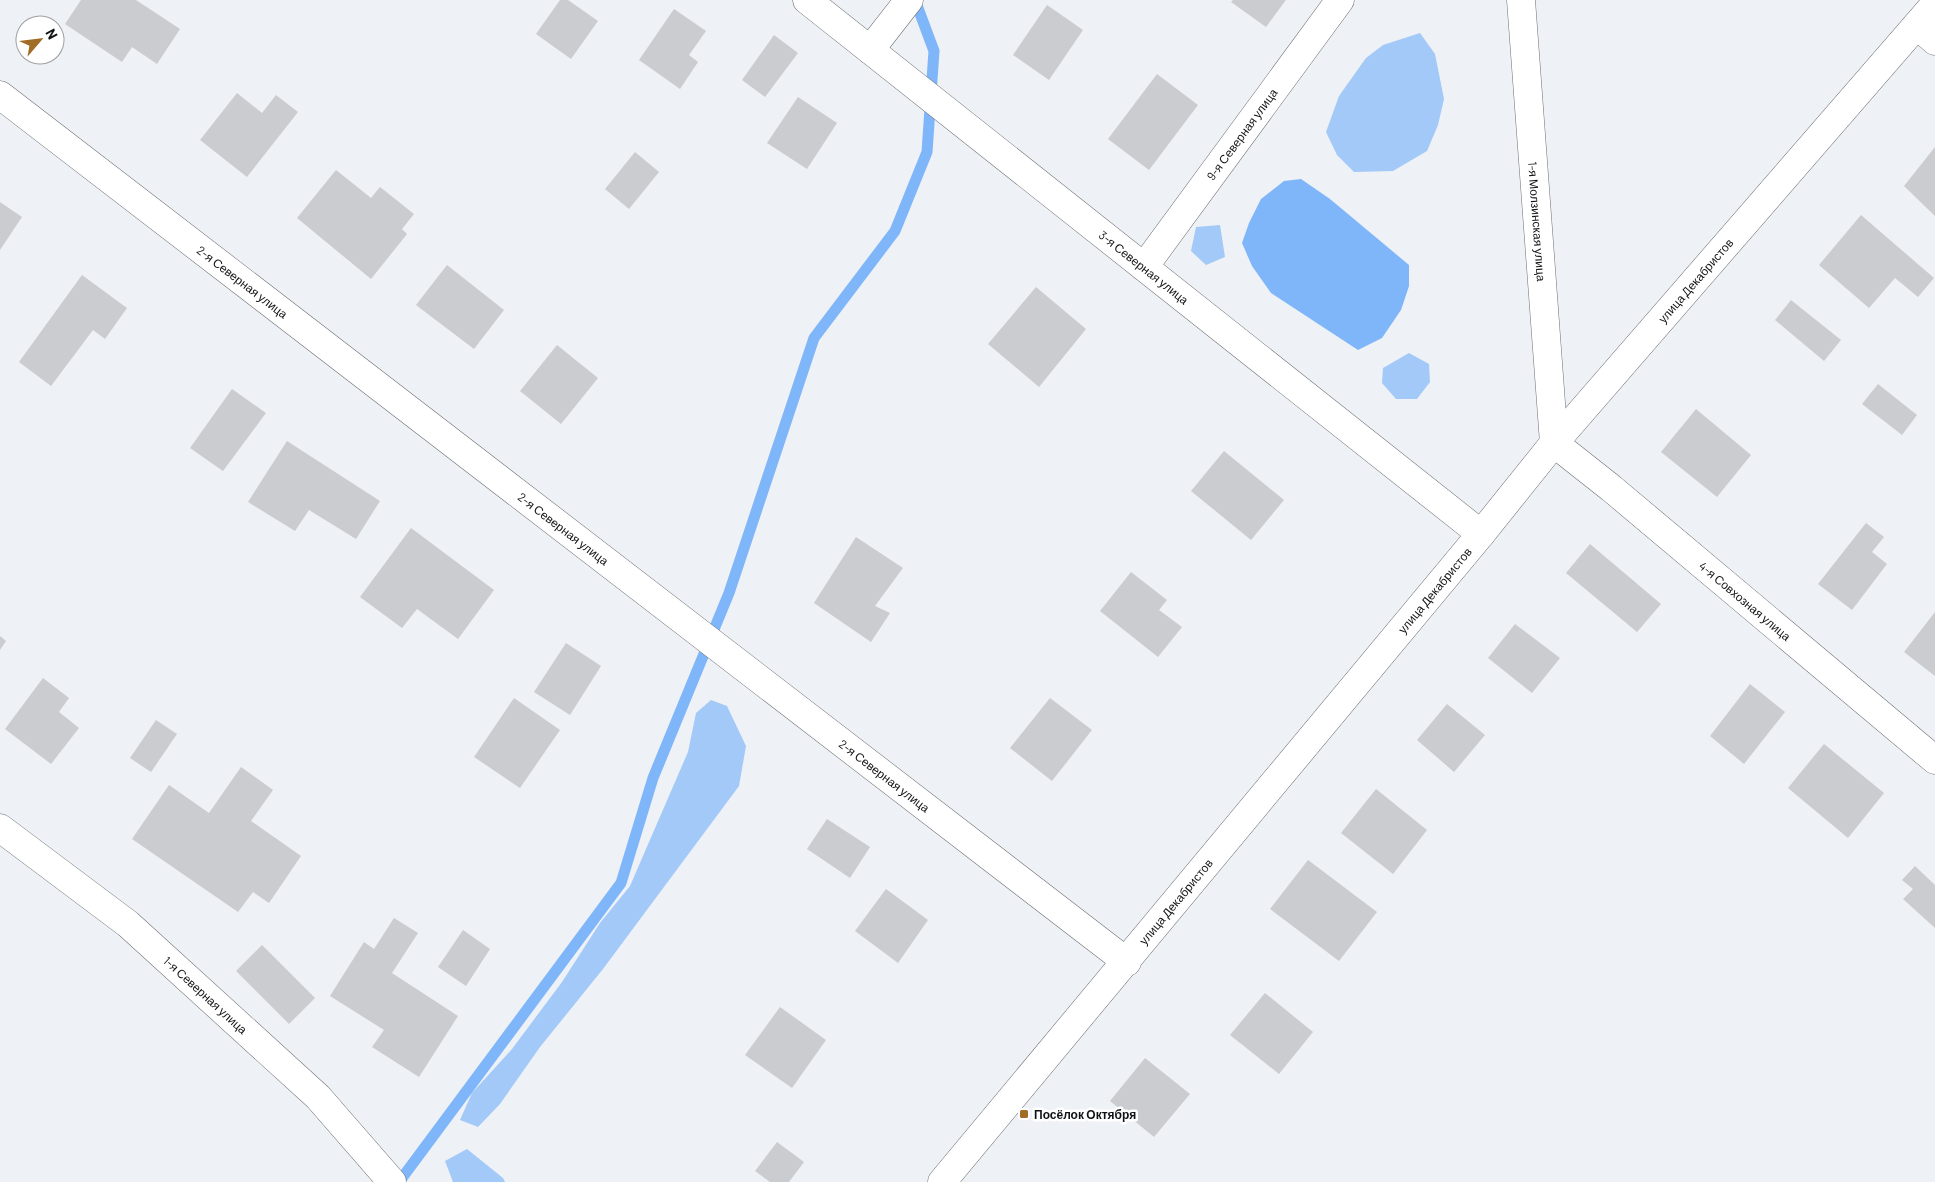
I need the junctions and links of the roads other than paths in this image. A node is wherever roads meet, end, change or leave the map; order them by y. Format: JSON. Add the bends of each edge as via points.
{"nodes":[{"id":1,"x":807,"y":0,"type":"edge"},
{"id":2,"x":909,"y":0,"type":"edge"},
{"id":3,"x":1340,"y":0,"type":"edge"},
{"id":4,"x":1521,"y":0,"type":"edge"},
{"id":5,"x":1935,"y":4,"type":"edge"},
{"id":6,"x":1926,"y":33,"type":"edge"},
{"id":7,"x":870,"y":50,"type":"junction"},
{"id":8,"x":0,"y":95,"type":"edge"},
{"id":9,"x":1144,"y":267,"type":"junction"},
{"id":10,"x":1554,"y":443,"type":"junction"},
{"id":11,"x":1481,"y":534,"type":"junction"},
{"id":12,"x":1935,"y":760,"type":"edge"},
{"id":13,"x":0,"y":828,"type":"edge"},
{"id":14,"x":1127,"y":962,"type":"junction"},
{"id":15,"x":392,"y":1182,"type":"edge"},
{"id":16,"x":942,"y":1182,"type":"edge"}],
"edges":[{"from":1,"to":7,"type":"main road","name":"3-я Северная улица"},
{"from":2,"to":7,"type":"main road"},
{"from":3,"to":9,"type":"main road","name":"9-я Северная улица"},
{"from":4,"to":10,"type":"main road","name":"1-я Молзинская улица"},
{"from":5,"to":6,"type":"main road","name":"улица Декабристов"},
{"from":6,"to":10,"type":"main road","name":"улица Декабристов"},
{"from":7,"to":9,"type":"main road","name":"3-я Северная улица"},
{"from":8,"to":14,"type":"main road","name":"2-я Северная улица"},
{"from":9,"to":11,"type":"main road","name":"3-я Северная улица"},
{"from":10,"to":11,"type":"main road","name":"улица Декабристов"},
{"from":10,"to":12,"type":"main road","name":"4-я Совхозная улица"},
{"from":11,"to":14,"type":"main road","name":"улица Декабристов"},
{"from":13,"to":15,"type":"main road","name":"1-я Северная улица","via":[[128,924],[318,1097]]},
{"from":14,"to":16,"type":"main road","name":"улица Декабристов"}]}
